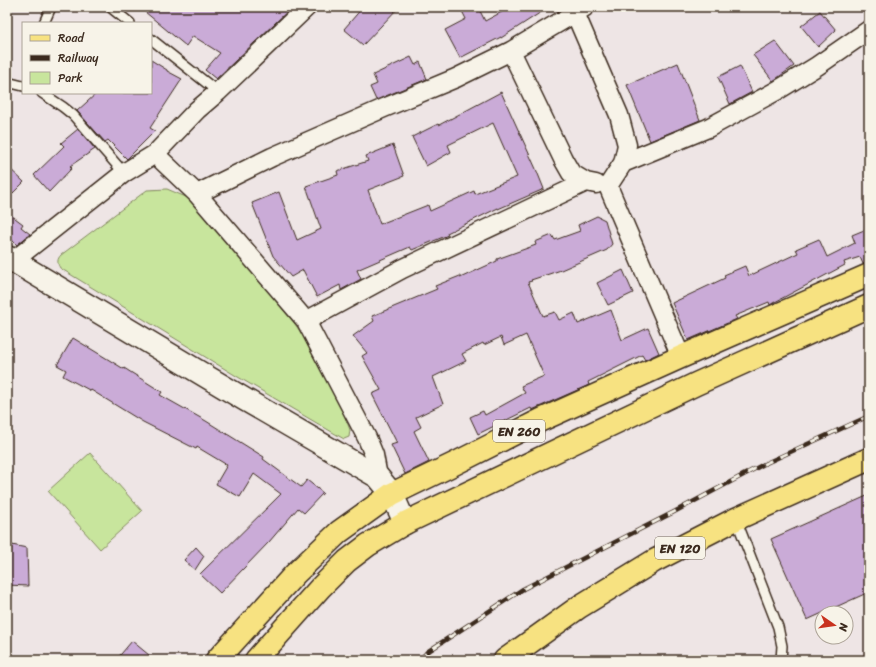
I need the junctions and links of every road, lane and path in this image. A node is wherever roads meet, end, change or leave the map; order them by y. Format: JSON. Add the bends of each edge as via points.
{"nodes":[{"id":1,"x":51,"y":7,"type":"edge"},
{"id":2,"x":110,"y":7,"type":"edge"},
{"id":3,"x":307,"y":7,"type":"edge"},
{"id":4,"x":580,"y":10,"type":"edge"},
{"id":5,"x":44,"y":22,"type":"edge"},
{"id":6,"x":129,"y":22,"type":"edge"},
{"id":7,"x":869,"y":30,"type":"edge"},
{"id":8,"x":152,"y":40,"type":"edge"},
{"id":9,"x":511,"y":51,"type":"junction"},
{"id":10,"x":7,"y":82,"type":"edge"},
{"id":11,"x":22,"y":86,"type":"edge"},
{"id":12,"x":218,"y":92,"type":"junction"},
{"id":13,"x":44,"y":94,"type":"edge"},
{"id":14,"x":155,"y":154,"type":"junction"},
{"id":15,"x":623,"y":163,"type":"junction"},
{"id":16,"x":124,"y":173,"type":"junction"},
{"id":17,"x":586,"y":182,"type":"junction"},
{"id":18,"x":608,"y":186,"type":"junction"},
{"id":19,"x":197,"y":194,"type":"junction"},
{"id":20,"x":10,"y":259,"type":"edge"},
{"id":21,"x":869,"y":275,"type":"edge"},
{"id":22,"x":869,"y":306,"type":"edge"},
{"id":23,"x":306,"y":322,"type":"junction"},
{"id":24,"x":681,"y":357,"type":"junction"},
{"id":25,"x":541,"y":420,"type":"junction"},
{"id":26,"x":560,"y":448,"type":"junction"},
{"id":27,"x":869,"y":459,"type":"edge"},
{"id":28,"x":378,"y":477,"type":"junction"},
{"id":29,"x":392,"y":494,"type":"junction"},
{"id":30,"x":736,"y":520,"type":"junction"},
{"id":31,"x":405,"y":523,"type":"junction"},
{"id":32,"x":217,"y":660,"type":"edge"},
{"id":33,"x":256,"y":660,"type":"edge"},
{"id":34,"x":505,"y":660,"type":"edge"},
{"id":35,"x":781,"y":660,"type":"edge"}],
"edges":[{"from":1,"to":5,"type":"lane"},
{"from":2,"to":6,"type":"lane"},
{"from":3,"to":12,"type":"street"},
{"from":4,"to":9,"type":"street"},
{"from":4,"to":15,"type":"street","via":[[619,116],[627,145]]},
{"from":7,"to":15,"type":"street","via":[[778,90],[708,128]]},
{"from":8,"to":12,"type":"lane"},
{"from":9,"to":17,"type":"street","via":[[571,173]]},
{"from":9,"to":19,"type":"street","via":[[456,78],[272,157]]},
{"from":10,"to":11,"type":"lane"},
{"from":12,"to":14,"type":"street"},
{"from":13,"to":16,"type":"lane","via":[[73,115]]},
{"from":14,"to":16,"type":"street"},
{"from":14,"to":19,"type":"street"},
{"from":15,"to":18,"type":"street"},
{"from":16,"to":20,"type":"street"},
{"from":17,"to":18,"type":"street"},
{"from":17,"to":23,"type":"street","via":[[402,269]]},
{"from":18,"to":24,"type":"street"},
{"from":19,"to":23,"type":"street"},
{"from":20,"to":28,"type":"street"},
{"from":21,"to":24,"type":"main road","number":"EN 260"},
{"from":22,"to":26,"type":"main road","number":"EN 260"},
{"from":23,"to":28,"type":"street","via":[[367,438],[374,455]]},
{"from":24,"to":25,"type":"main road","number":"EN 260"},
{"from":25,"to":26,"type":"main road"},
{"from":25,"to":29,"type":"main road","number":"EN 260"},
{"from":26,"to":31,"type":"main road","number":"EN 260"},
{"from":27,"to":30,"type":"main road","number":"EN 120"},
{"from":28,"to":29,"type":"street"},
{"from":29,"to":31,"type":"street"},
{"from":29,"to":32,"type":"main road","number":"EN 260","via":[[339,532],[295,574]]},
{"from":30,"to":34,"type":"main road","number":"EN 120","via":[[654,561],[579,607]]},
{"from":30,"to":35,"type":"lane","via":[[778,627],[782,646]]},
{"from":31,"to":33,"type":"main road","number":"EN 260","via":[[368,545],[348,561],[320,588]]}]}
